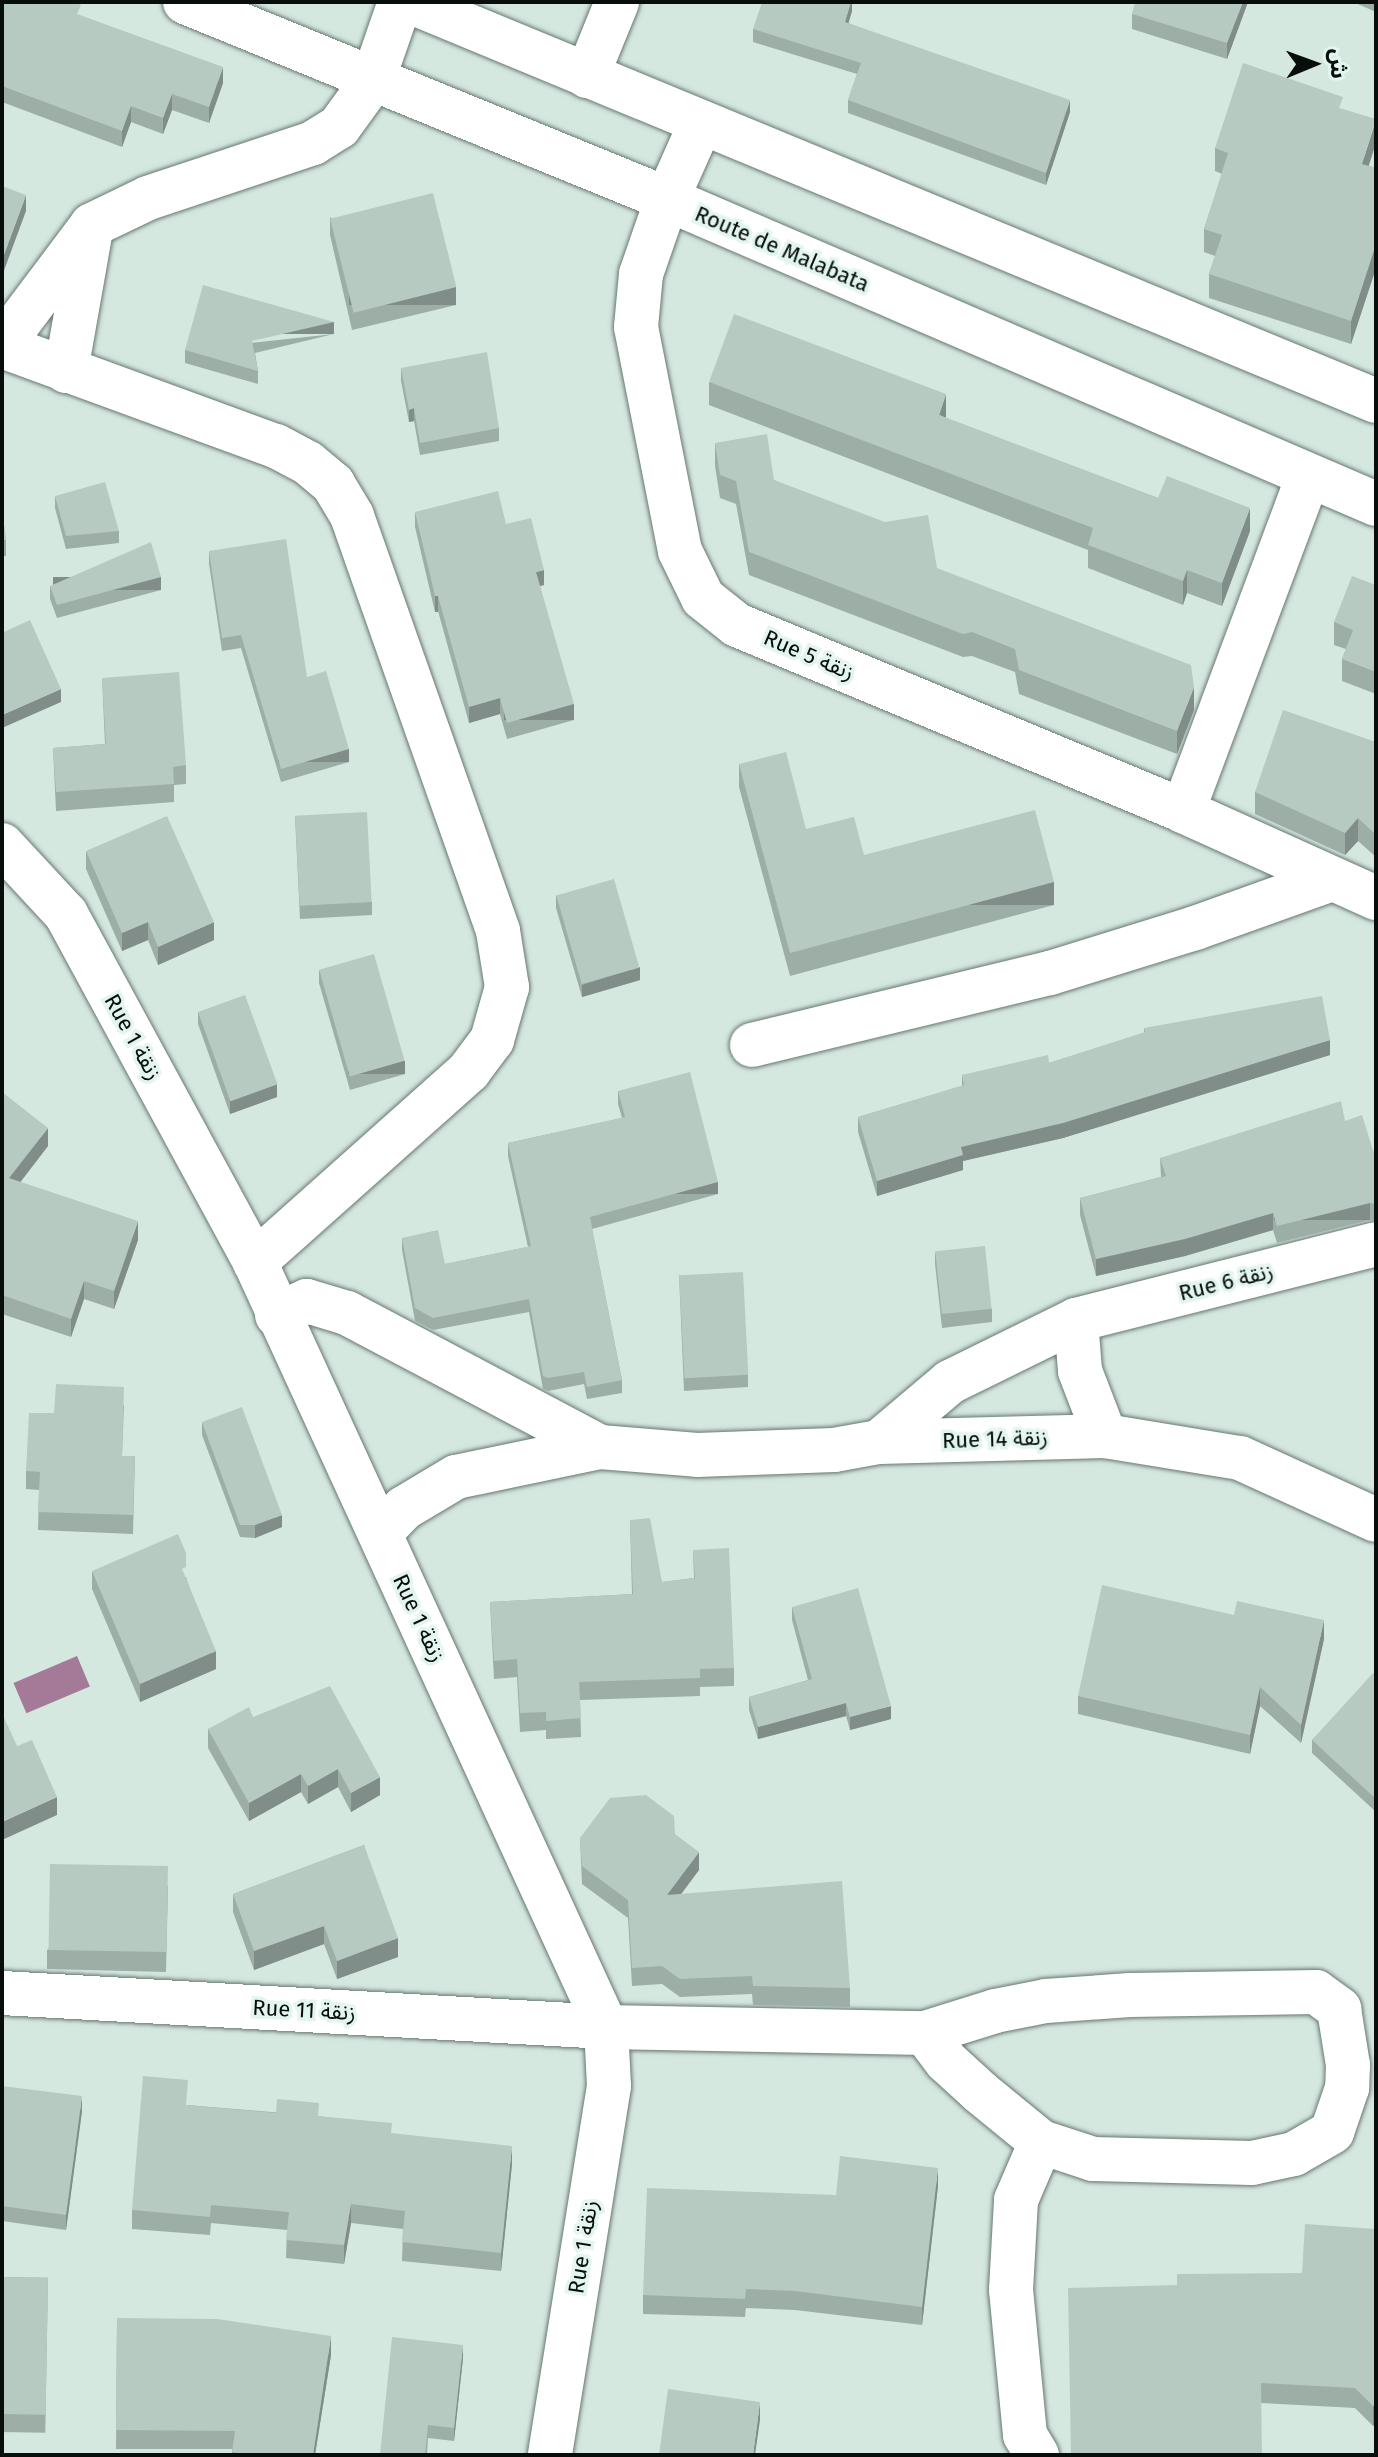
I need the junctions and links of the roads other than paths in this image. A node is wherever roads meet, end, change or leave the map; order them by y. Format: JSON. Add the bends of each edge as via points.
{"nodes":[{"id":1,"x":185,"y":2,"type":"edge"},
{"id":2,"x":400,"y":2,"type":"edge"},
{"id":3,"x":411,"y":2,"type":"edge"},
{"id":4,"x":617,"y":2,"type":"edge"},
{"id":5,"x":587,"y":76,"type":"junction"},
{"id":6,"x":373,"y":80,"type":"junction"},
{"id":7,"x":700,"y":125,"type":"junction"},
{"id":8,"x":667,"y":199,"type":"junction"},
{"id":9,"x":92,"y":225,"type":"junction"},
{"id":10,"x":2,"y":345,"type":"edge"},
{"id":11,"x":66,"y":371,"type":"junction"},
{"id":12,"x":1376,"y":401,"type":"edge"},
{"id":13,"x":1308,"y":477,"type":"junction"},
{"id":14,"x":1376,"y":504,"type":"edge"},
{"id":15,"x":1183,"y":811,"type":"junction"},
{"id":16,"x":2,"y":845,"type":"edge"},
{"id":17,"x":1332,"y":879,"type":"junction"},
{"id":18,"x":1376,"y":898,"type":"edge"},
{"id":19,"x":752,"y":1045,"type":"dead end"},
{"id":20,"x":1376,"y":1244,"type":"edge"},
{"id":21,"x":255,"y":1262,"type":"junction"},
{"id":22,"x":277,"y":1315,"type":"junction"},
{"id":23,"x":1076,"y":1320,"type":"junction"},
{"id":24,"x":1105,"y":1436,"type":"junction"},
{"id":25,"x":879,"y":1442,"type":"junction"},
{"id":26,"x":600,"y":1447,"type":"junction"},
{"id":27,"x":1376,"y":1520,"type":"edge"},
{"id":28,"x":380,"y":1533,"type":"junction"},
{"id":29,"x":2,"y":1993,"type":"edge"},
{"id":30,"x":606,"y":2027,"type":"junction"},
{"id":31,"x":925,"y":2033,"type":"junction"},
{"id":32,"x":1041,"y":2142,"type":"junction"},
{"id":33,"x":550,"y":2455,"type":"edge"},
{"id":34,"x":1037,"y":2455,"type":"edge"}],
"edges":[{"from":1,"to":6,"type":"street","name":"Route de Malabata"},
{"from":2,"to":6,"type":"street"},
{"from":3,"to":5,"type":"street"},
{"from":4,"to":5,"type":"street"},
{"from":5,"to":7,"type":"street"},
{"from":6,"to":8,"type":"street","name":"Route de Malabata"},
{"from":6,"to":9,"type":"street","via":[[339,127],[313,143],[148,198]]},
{"from":7,"to":8,"type":"street","name":"Rue 5 زنقة"},
{"from":7,"to":12,"type":"street"},
{"from":8,"to":13,"type":"street","name":"Route de Malabata"},
{"from":8,"to":15,"type":"street","name":"Rue 5 زنقة","via":[[641,274],[636,327],[680,551],[703,598],[737,625]]},
{"from":9,"to":10,"type":"street"},
{"from":9,"to":11,"type":"street"},
{"from":10,"to":11,"type":"street"},
{"from":11,"to":21,"type":"street","via":[[276,446],[333,484],[352,516],[498,931],[507,987],[492,1040],[469,1071]]},
{"from":13,"to":14,"type":"street","name":"Route de Malabata"},
{"from":13,"to":15,"type":"street"},
{"from":15,"to":17,"type":"street","name":"Rue 5 زنقة"},
{"from":16,"to":21,"type":"street","name":"Rue 1 زنقة","via":[[66,914]]},
{"from":17,"to":18,"type":"street","name":"Rue 5 زنقة"},
{"from":17,"to":19,"type":"street","via":[[1050,973]]},
{"from":20,"to":23,"type":"street","name":"Rue 6 زنقة"},
{"from":21,"to":22,"type":"street","name":"Rue 1 زنقة"},
{"from":22,"to":26,"type":"street","name":"Rue 14 زنقة","via":[[307,1301],[347,1313]]},
{"from":22,"to":28,"type":"street","name":"Rue 1 زنقة"},
{"from":23,"to":24,"type":"street","via":[[1080,1371]]},
{"from":23,"to":25,"type":"street","name":"Rue 6 زنقة","via":[[950,1382]]},
{"from":24,"to":25,"type":"street","name":"Rue 14 زنقة"},
{"from":24,"to":27,"type":"street","name":"Rue 14 زنقة","via":[[1240,1458]]},
{"from":25,"to":26,"type":"street","name":"Rue 14 زنقة","via":[[834,1450],[697,1455]]},
{"from":26,"to":28,"type":"street","name":"Rue 14 زنقة","via":[[456,1477],[404,1508]]},
{"from":28,"to":30,"type":"street","name":"Rue 1 زنقة"},
{"from":29,"to":30,"type":"street","name":"Rue 11 زنقة"},
{"from":30,"to":31,"type":"street","name":"Rue 11 زنقة"},
{"from":30,"to":33,"type":"street","name":"Rue 1 زنقة","via":[[609,2086]]},
{"from":31,"to":32,"type":"street","via":[[969,2082]]},
{"from":31,"to":32,"type":"street","name":"Rue 11 زنقة","via":[[1046,2001],[1130,1995],[1316,1992],[1339,2009],[1348,2065],[1340,2117],[1332,2132],[1294,2154],[1252,2163],[1134,2161],[1093,2159]]},
{"from":32,"to":34,"type":"street","via":[[1016,2200],[1011,2290],[1025,2435]]}]}
